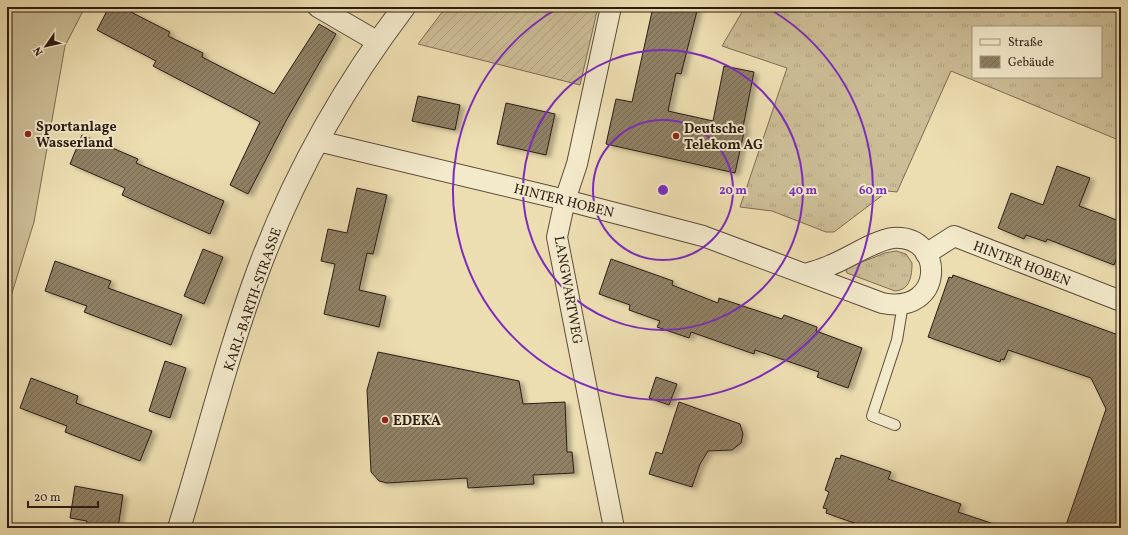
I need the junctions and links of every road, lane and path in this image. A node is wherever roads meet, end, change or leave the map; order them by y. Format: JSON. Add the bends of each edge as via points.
{"nodes":[{"id":1,"x":318,"y":7,"type":"edge"},
{"id":2,"x":404,"y":7,"type":"edge"},
{"id":3,"x":611,"y":7,"type":"edge"},
{"id":4,"x":378,"y":42,"type":"junction"},
{"id":5,"x":318,"y":141,"type":"junction"},
{"id":6,"x":565,"y":200,"type":"junction"},
{"id":7,"x":926,"y":254,"type":"junction"},
{"id":8,"x":805,"y":274,"type":"junction"},
{"id":9,"x":1121,"y":301,"type":"edge"},
{"id":10,"x":903,"y":304,"type":"junction"},
{"id":11,"x":895,"y":425,"type":"dead end"},
{"id":12,"x":180,"y":528,"type":"edge"},
{"id":13,"x":614,"y":528,"type":"edge"}],
"edges":[{"from":1,"to":4,"type":"street"},
{"from":2,"to":4,"type":"street","name":"KARL-BARTH-STRASSE"},
{"from":3,"to":6,"type":"street","name":"LANGWARTWEG","via":[[577,164]]},
{"from":4,"to":5,"type":"street","name":"KARL-BARTH-STRASSE"},
{"from":5,"to":6,"type":"street","name":"HINTER HOBEN"},
{"from":5,"to":12,"type":"street","name":"KARL-BARTH-STRASSE","via":[[280,219],[259,270],[237,335]]},
{"from":6,"to":8,"type":"street","name":"HINTER HOBEN","via":[[703,236]]},
{"from":6,"to":13,"type":"street","name":"LANGWARTWEG","via":[[557,237]]},
{"from":7,"to":8,"type":"street","via":[[912,240],[892,238],[831,266]]},
{"from":7,"to":9,"type":"street","name":"HINTER HOBEN","via":[[954,236]]},
{"from":7,"to":10,"type":"street","name":"HINTER HOBEN","via":[[932,266],[927,288],[922,296]]},
{"from":8,"to":10,"type":"street","name":"HINTER HOBEN","via":[[882,303]]},
{"from":10,"to":11,"type":"lane","via":[[897,340],[872,416]]}]}
